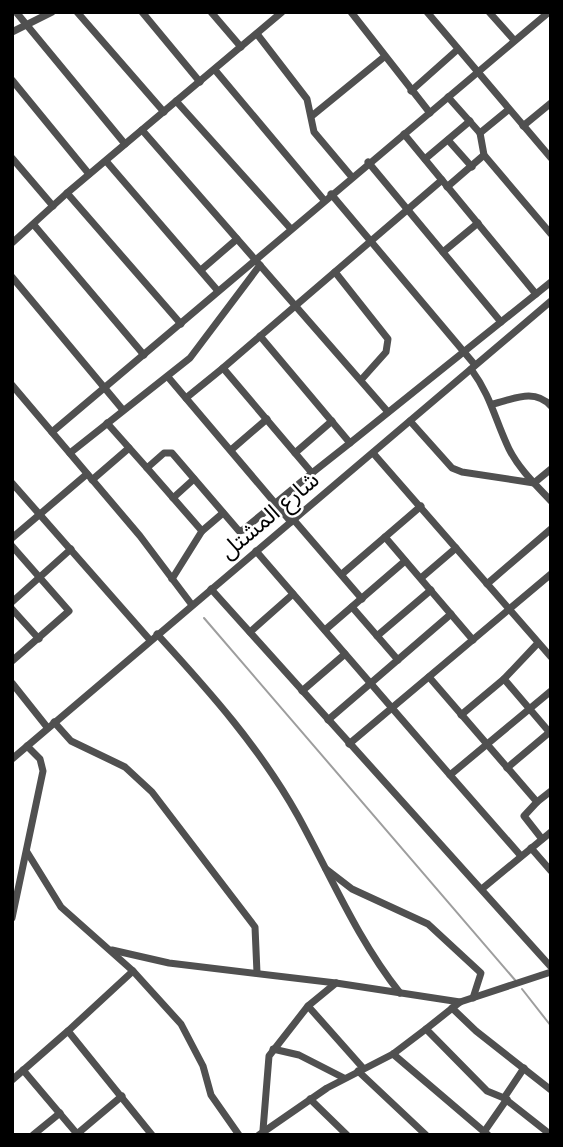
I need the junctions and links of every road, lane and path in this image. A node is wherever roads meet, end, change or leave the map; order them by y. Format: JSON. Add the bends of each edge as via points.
{"nodes":[{"id":1,"x":16,"y":12,"type":"edge"},
{"id":2,"x":52,"y":12,"type":"edge"},
{"id":3,"x":76,"y":12,"type":"edge"},
{"id":4,"x":142,"y":12,"type":"edge"},
{"id":5,"x":211,"y":12,"type":"edge"},
{"id":6,"x":282,"y":12,"type":"edge"},
{"id":7,"x":351,"y":12,"type":"edge"},
{"id":8,"x":439,"y":12,"type":"edge"},
{"id":9,"x":489,"y":12,"type":"edge"},
{"id":10,"x":550,"y":13,"type":"edge"},
{"id":11,"x":429,"y":15,"type":"edge"},
{"id":12,"x":28,"y":26,"type":"junction"},
{"id":13,"x":12,"y":32,"type":"edge"},
{"id":14,"x":257,"y":34,"type":"junction"},
{"id":15,"x":514,"y":40,"type":"junction"},
{"id":16,"x":241,"y":47,"type":"junction"},
{"id":17,"x":457,"y":50,"type":"junction"},
{"id":18,"x":384,"y":57,"type":"junction"},
{"id":19,"x":215,"y":70,"type":"junction"},
{"id":20,"x":477,"y":72,"type":"junction"},
{"id":21,"x":12,"y":79,"type":"edge"},
{"id":22,"x":200,"y":82,"type":"junction"},
{"id":23,"x":411,"y":91,"type":"junction"},
{"id":24,"x":448,"y":97,"type":"junction"},
{"id":25,"x":176,"y":102,"type":"junction"},
{"id":26,"x":551,"y":103,"type":"edge"},
{"id":27,"x":508,"y":110,"type":"junction"},
{"id":28,"x":164,"y":112,"type":"junction"},
{"id":29,"x":429,"y":113,"type":"junction"},
{"id":30,"x":313,"y":115,"type":"junction"},
{"id":31,"x":470,"y":121,"type":"junction"},
{"id":32,"x":523,"y":126,"type":"junction"},
{"id":33,"x":142,"y":130,"type":"junction"},
{"id":34,"x":480,"y":133,"type":"junction"},
{"id":35,"x":404,"y":134,"type":"junction"},
{"id":36,"x":448,"y":140,"type":"junction"},
{"id":37,"x":125,"y":144,"type":"junction"},
{"id":38,"x":484,"y":155,"type":"junction"},
{"id":39,"x":12,"y":158,"type":"edge"},
{"id":40,"x":551,"y":158,"type":"edge"},
{"id":41,"x":425,"y":159,"type":"junction"},
{"id":42,"x":106,"y":160,"type":"junction"},
{"id":43,"x":368,"y":162,"type":"junction"},
{"id":44,"x":472,"y":167,"type":"junction"},
{"id":45,"x":89,"y":174,"type":"junction"},
{"id":46,"x":351,"y":176,"type":"junction"},
{"id":47,"x":445,"y":183,"type":"junction"},
{"id":48,"x":67,"y":193,"type":"junction"},
{"id":49,"x":331,"y":194,"type":"junction"},
{"id":50,"x":324,"y":200,"type":"junction"},
{"id":51,"x":53,"y":206,"type":"junction"},
{"id":52,"x":408,"y":208,"type":"junction"},
{"id":53,"x":478,"y":223,"type":"junction"},
{"id":54,"x":34,"y":225,"type":"junction"},
{"id":55,"x":291,"y":229,"type":"junction"},
{"id":56,"x":12,"y":230,"type":"edge"},
{"id":57,"x":551,"y":234,"type":"edge"},
{"id":58,"x":237,"y":239,"type":"junction"},
{"id":59,"x":16,"y":240,"type":"edge"},
{"id":60,"x":370,"y":241,"type":"junction"},
{"id":61,"x":443,"y":251,"type":"junction"},
{"id":62,"x":258,"y":262,"type":"junction"},
{"id":63,"x":201,"y":271,"type":"junction"},
{"id":64,"x":335,"y":272,"type":"junction"},
{"id":65,"x":12,"y":277,"type":"edge"},
{"id":66,"x":551,"y":282,"type":"edge"},
{"id":67,"x":219,"y":291,"type":"junction"},
{"id":68,"x":536,"y":294,"type":"junction"},
{"id":69,"x":551,"y":301,"type":"edge"},
{"id":70,"x":296,"y":305,"type":"junction"},
{"id":71,"x":501,"y":322,"type":"junction"},
{"id":72,"x":181,"y":324,"type":"junction"},
{"id":73,"x":260,"y":337,"type":"junction"},
{"id":74,"x":463,"y":352,"type":"junction"},
{"id":75,"x":144,"y":355,"type":"junction"},
{"id":76,"x":473,"y":367,"type":"junction"},
{"id":77,"x":223,"y":368,"type":"junction"},
{"id":78,"x":168,"y":377,"type":"junction"},
{"id":79,"x":361,"y":380,"type":"junction"},
{"id":80,"x":12,"y":385,"type":"edge"},
{"id":81,"x":104,"y":388,"type":"junction"},
{"id":82,"x":186,"y":398,"type":"junction"},
{"id":83,"x":493,"y":404,"type":"junction"},
{"id":84,"x":551,"y":406,"type":"edge"},
{"id":85,"x":123,"y":410,"type":"junction"},
{"id":86,"x":388,"y":412,"type":"junction"},
{"id":87,"x":267,"y":419,"type":"junction"},
{"id":88,"x":332,"y":421,"type":"junction"},
{"id":89,"x":410,"y":421,"type":"junction"},
{"id":90,"x":107,"y":423,"type":"junction"},
{"id":91,"x":52,"y":432,"type":"junction"},
{"id":92,"x":350,"y":443,"type":"junction"},
{"id":93,"x":130,"y":447,"type":"junction"},
{"id":94,"x":231,"y":450,"type":"junction"},
{"id":95,"x":70,"y":453,"type":"junction"},
{"id":96,"x":295,"y":453,"type":"junction"},
{"id":97,"x":373,"y":453,"type":"junction"},
{"id":98,"x":147,"y":468,"type":"junction"},
{"id":99,"x":551,"y":469,"type":"edge"},
{"id":100,"x":312,"y":473,"type":"junction"},
{"id":101,"x":90,"y":477,"type":"junction"},
{"id":102,"x":194,"y":479,"type":"junction"},
{"id":103,"x":534,"y":482,"type":"junction"},
{"id":104,"x":12,"y":483,"type":"edge"},
{"id":105,"x":173,"y":498,"type":"junction"},
{"id":106,"x":551,"y":501,"type":"edge"},
{"id":107,"x":275,"y":503,"type":"junction"},
{"id":108,"x":421,"y":506,"type":"junction"},
{"id":109,"x":223,"y":513,"type":"junction"},
{"id":110,"x":40,"y":514,"type":"junction"},
{"id":111,"x":292,"y":520,"type":"junction"},
{"id":112,"x":551,"y":529,"type":"edge"},
{"id":113,"x":202,"y":531,"type":"junction"},
{"id":114,"x":385,"y":537,"type":"junction"},
{"id":115,"x":12,"y":538,"type":"edge"},
{"id":116,"x":12,"y":546,"type":"edge"},
{"id":117,"x":456,"y":548,"type":"junction"},
{"id":118,"x":71,"y":549,"type":"junction"},
{"id":119,"x":256,"y":551,"type":"junction"},
{"id":120,"x":405,"y":561,"type":"junction"},
{"id":121,"x":342,"y":574,"type":"junction"},
{"id":122,"x":40,"y":577,"type":"junction"},
{"id":123,"x":421,"y":578,"type":"junction"},
{"id":124,"x":173,"y":579,"type":"junction"},
{"id":125,"x":549,"y":579,"type":"edge"},
{"id":126,"x":487,"y":584,"type":"junction"},
{"id":127,"x":211,"y":589,"type":"junction"},
{"id":128,"x":431,"y":590,"type":"junction"},
{"id":129,"x":293,"y":594,"type":"junction"},
{"id":130,"x":362,"y":599,"type":"junction"},
{"id":131,"x":12,"y":602,"type":"edge"},
{"id":132,"x":192,"y":605,"type":"junction"},
{"id":133,"x":352,"y":607,"type":"junction"},
{"id":134,"x":12,"y":609,"type":"edge"},
{"id":135,"x":509,"y":610,"type":"junction"},
{"id":136,"x":451,"y":614,"type":"junction"},
{"id":137,"x":325,"y":630,"type":"junction"},
{"id":138,"x":250,"y":632,"type":"junction"},
{"id":139,"x":377,"y":636,"type":"junction"},
{"id":140,"x":154,"y":637,"type":"junction"},
{"id":141,"x":39,"y":639,"type":"junction"},
{"id":142,"x":473,"y":640,"type":"junction"},
{"id":143,"x":538,"y":643,"type":"junction"},
{"id":144,"x":345,"y":654,"type":"junction"},
{"id":145,"x":551,"y":657,"type":"edge"},
{"id":146,"x":398,"y":660,"type":"junction"},
{"id":147,"x":12,"y":661,"type":"edge"},
{"id":148,"x":429,"y":677,"type":"junction"},
{"id":149,"x":504,"y":679,"type":"junction"},
{"id":150,"x":12,"y":683,"type":"edge"},
{"id":151,"x":371,"y":683,"type":"junction"},
{"id":152,"x":302,"y":691,"type":"junction"},
{"id":153,"x":551,"y":691,"type":"edge"},
{"id":154,"x":393,"y":708,"type":"junction"},
{"id":155,"x":529,"y":709,"type":"junction"},
{"id":156,"x":461,"y":715,"type":"junction"},
{"id":157,"x":328,"y":720,"type":"junction"},
{"id":158,"x":50,"y":725,"type":"junction"},
{"id":159,"x":550,"y":732,"type":"edge"},
{"id":160,"x":349,"y":744,"type":"junction"},
{"id":161,"x":486,"y":744,"type":"junction"},
{"id":162,"x":27,"y":746,"type":"junction"},
{"id":163,"x":12,"y":759,"type":"edge"},
{"id":164,"x":507,"y":768,"type":"junction"},
{"id":165,"x":450,"y":775,"type":"junction"},
{"id":166,"x":551,"y":791,"type":"edge"},
{"id":167,"x":537,"y":802,"type":"junction"},
{"id":168,"x":551,"y":832,"type":"edge"},
{"id":169,"x":542,"y":839,"type":"junction"},
{"id":170,"x":531,"y":848,"type":"junction"},
{"id":171,"x":27,"y":852,"type":"junction"},
{"id":172,"x":521,"y":856,"type":"junction"},
{"id":173,"x":323,"y":866,"type":"junction"},
{"id":174,"x":551,"y":871,"type":"edge"},
{"id":175,"x":483,"y":888,"type":"junction"},
{"id":176,"x":12,"y":918,"type":"edge"},
{"id":177,"x":111,"y":950,"type":"junction"},
{"id":178,"x":551,"y":967,"type":"edge"},
{"id":179,"x":133,"y":971,"type":"junction"},
{"id":180,"x":551,"y":972,"type":"edge"},
{"id":181,"x":257,"y":973,"type":"junction"},
{"id":182,"x":336,"y":983,"type":"junction"},
{"id":183,"x":400,"y":993,"type":"junction"},
{"id":184,"x":473,"y":998,"type":"junction"},
{"id":185,"x":460,"y":1002,"type":"junction"},
{"id":186,"x":308,"y":1006,"type":"junction"},
{"id":187,"x":453,"y":1007,"type":"junction"},
{"id":188,"x":426,"y":1029,"type":"junction"},
{"id":189,"x":68,"y":1031,"type":"junction"},
{"id":190,"x":273,"y":1049,"type":"junction"},
{"id":191,"x":393,"y":1054,"type":"junction"},
{"id":192,"x":524,"y":1068,"type":"junction"},
{"id":193,"x":23,"y":1070,"type":"junction"},
{"id":194,"x":361,"y":1070,"type":"junction"},
{"id":195,"x":344,"y":1078,"type":"junction"},
{"id":196,"x":12,"y":1080,"type":"edge"},
{"id":197,"x":551,"y":1090,"type":"edge"},
{"id":198,"x":122,"y":1096,"type":"junction"},
{"id":199,"x":310,"y":1099,"type":"junction"},
{"id":200,"x":505,"y":1099,"type":"junction"},
{"id":201,"x":60,"y":1113,"type":"junction"},
{"id":202,"x":261,"y":1132,"type":"edge"},
{"id":203,"x":486,"y":1133,"type":"edge"},
{"id":204,"x":78,"y":1134,"type":"edge"},
{"id":205,"x":33,"y":1135,"type":"edge"},
{"id":206,"x":152,"y":1135,"type":"edge"},
{"id":207,"x":239,"y":1135,"type":"edge"},
{"id":208,"x":347,"y":1135,"type":"edge"},
{"id":209,"x":426,"y":1135,"type":"edge"},
{"id":210,"x":551,"y":1135,"type":"edge"}],
"edges":[{"from":1,"to":12,"type":"street"},
{"from":2,"to":12,"type":"street"},
{"from":3,"to":28,"type":"street"},
{"from":4,"to":22,"type":"street"},
{"from":5,"to":16,"type":"street"},
{"from":6,"to":14,"type":"street"},
{"from":7,"to":18,"type":"street"},
{"from":8,"to":11,"type":"street"},
{"from":9,"to":15,"type":"street"},
{"from":10,"to":15,"type":"street"},
{"from":11,"to":17,"type":"street"},
{"from":12,"to":13,"type":"street"},
{"from":12,"to":37,"type":"street"},
{"from":14,"to":16,"type":"street"},
{"from":14,"to":30,"type":"street","via":[[307,99]]},
{"from":15,"to":20,"type":"street"},
{"from":16,"to":19,"type":"street"},
{"from":17,"to":20,"type":"street"},
{"from":17,"to":23,"type":"street"},
{"from":18,"to":23,"type":"street"},
{"from":18,"to":30,"type":"street"},
{"from":19,"to":22,"type":"street"},
{"from":19,"to":50,"type":"street"},
{"from":20,"to":24,"type":"street"},
{"from":20,"to":27,"type":"street"},
{"from":21,"to":45,"type":"street"},
{"from":22,"to":25,"type":"street"},
{"from":23,"to":29,"type":"street"},
{"from":24,"to":29,"type":"street"},
{"from":24,"to":31,"type":"street"},
{"from":25,"to":28,"type":"street"},
{"from":25,"to":55,"type":"street"},
{"from":26,"to":32,"type":"street"},
{"from":27,"to":32,"type":"street"},
{"from":27,"to":34,"type":"street"},
{"from":28,"to":33,"type":"street"},
{"from":29,"to":35,"type":"street"},
{"from":30,"to":46,"type":"street","via":[[314,132]]},
{"from":31,"to":34,"type":"street"},
{"from":31,"to":36,"type":"street"},
{"from":32,"to":40,"type":"street"},
{"from":33,"to":37,"type":"street"},
{"from":33,"to":58,"type":"street"},
{"from":34,"to":38,"type":"street"},
{"from":35,"to":41,"type":"street"},
{"from":35,"to":43,"type":"street"},
{"from":36,"to":41,"type":"street"},
{"from":36,"to":44,"type":"street"},
{"from":37,"to":42,"type":"street"},
{"from":38,"to":44,"type":"street"},
{"from":38,"to":57,"type":"street"},
{"from":39,"to":51,"type":"street"},
{"from":41,"to":47,"type":"street"},
{"from":42,"to":45,"type":"street"},
{"from":42,"to":63,"type":"street"},
{"from":43,"to":46,"type":"street"},
{"from":43,"to":52,"type":"street"},
{"from":44,"to":47,"type":"street"},
{"from":45,"to":48,"type":"street"},
{"from":46,"to":49,"type":"street"},
{"from":47,"to":52,"type":"street"},
{"from":47,"to":53,"type":"street"},
{"from":48,"to":51,"type":"street"},
{"from":48,"to":72,"type":"street"},
{"from":49,"to":50,"type":"street"},
{"from":49,"to":60,"type":"street"},
{"from":50,"to":55,"type":"street"},
{"from":51,"to":54,"type":"street"},
{"from":52,"to":60,"type":"street"},
{"from":52,"to":61,"type":"street"},
{"from":53,"to":61,"type":"street"},
{"from":53,"to":68,"type":"street"},
{"from":54,"to":59,"type":"street"},
{"from":54,"to":75,"type":"street"},
{"from":55,"to":62,"type":"street"},
{"from":56,"to":59,"type":"street"},
{"from":58,"to":62,"type":"street"},
{"from":58,"to":63,"type":"street"},
{"from":60,"to":64,"type":"street"},
{"from":60,"to":74,"type":"street"},
{"from":61,"to":71,"type":"street"},
{"from":62,"to":67,"type":"street"},
{"from":62,"to":70,"type":"street"},
{"from":62,"to":78,"type":"street","via":[[207,340]]},
{"from":63,"to":67,"type":"street"},
{"from":64,"to":70,"type":"street"},
{"from":64,"to":79,"type":"street","via":[[387,339],[386,352]]},
{"from":65,"to":81,"type":"street"},
{"from":66,"to":68,"type":"street"},
{"from":67,"to":72,"type":"street"},
{"from":68,"to":71,"type":"street"},
{"from":69,"to":76,"type":"street","name":"شارع المشتل"},
{"from":70,"to":73,"type":"street"},
{"from":70,"to":79,"type":"street"},
{"from":71,"to":74,"type":"street"},
{"from":72,"to":75,"type":"street"},
{"from":73,"to":77,"type":"street"},
{"from":73,"to":88,"type":"street"},
{"from":74,"to":76,"type":"street"},
{"from":74,"to":86,"type":"street"},
{"from":75,"to":81,"type":"street"},
{"from":76,"to":83,"type":"street"},
{"from":76,"to":89,"type":"street","name":"شارع المشتل"},
{"from":77,"to":82,"type":"street"},
{"from":77,"to":87,"type":"street"},
{"from":78,"to":82,"type":"street"},
{"from":78,"to":85,"type":"street"},
{"from":79,"to":86,"type":"street"},
{"from":80,"to":91,"type":"street"},
{"from":81,"to":85,"type":"street"},
{"from":81,"to":91,"type":"street"},
{"from":82,"to":94,"type":"street"},
{"from":83,"to":84,"type":"street","via":[[535,395]]},
{"from":83,"to":103,"type":"street","via":[[509,450]]},
{"from":85,"to":90,"type":"street"},
{"from":86,"to":92,"type":"street"},
{"from":87,"to":94,"type":"street"},
{"from":87,"to":96,"type":"street"},
{"from":88,"to":92,"type":"street"},
{"from":88,"to":96,"type":"street"},
{"from":89,"to":97,"type":"street","name":"شارع المشتل"},
{"from":89,"to":103,"type":"street","via":[[457,471]]},
{"from":90,"to":93,"type":"street"},
{"from":90,"to":95,"type":"street"},
{"from":91,"to":95,"type":"street"},
{"from":92,"to":100,"type":"street"},
{"from":93,"to":98,"type":"street"},
{"from":93,"to":101,"type":"street"},
{"from":94,"to":107,"type":"street"},
{"from":95,"to":101,"type":"street"},
{"from":96,"to":100,"type":"street"},
{"from":97,"to":108,"type":"street"},
{"from":97,"to":111,"type":"street","name":"شارع المشتل"},
{"from":98,"to":102,"type":"street","via":[[164,453],[172,453]]},
{"from":98,"to":105,"type":"street"},
{"from":99,"to":103,"type":"street"},
{"from":100,"to":107,"type":"street"},
{"from":101,"to":110,"type":"street"},
{"from":101,"to":124,"type":"street"},
{"from":102,"to":105,"type":"street"},
{"from":102,"to":109,"type":"street"},
{"from":103,"to":106,"type":"street"},
{"from":104,"to":110,"type":"street"},
{"from":105,"to":113,"type":"street"},
{"from":107,"to":109,"type":"street","via":[[241,532]]},
{"from":107,"to":111,"type":"street"},
{"from":108,"to":114,"type":"street"},
{"from":108,"to":117,"type":"street"},
{"from":109,"to":113,"type":"street"},
{"from":110,"to":115,"type":"street"},
{"from":110,"to":118,"type":"street"},
{"from":111,"to":119,"type":"street","name":"شارع المشتل"},
{"from":111,"to":121,"type":"street"},
{"from":112,"to":126,"type":"street"},
{"from":113,"to":124,"type":"street"},
{"from":114,"to":120,"type":"street"},
{"from":114,"to":121,"type":"street"},
{"from":116,"to":122,"type":"street"},
{"from":117,"to":123,"type":"street"},
{"from":117,"to":126,"type":"street"},
{"from":118,"to":122,"type":"street"},
{"from":118,"to":140,"type":"street"},
{"from":119,"to":127,"type":"street","name":"شارع المشتل"},
{"from":119,"to":129,"type":"street"},
{"from":120,"to":123,"type":"street"},
{"from":120,"to":130,"type":"street"},
{"from":121,"to":130,"type":"street"},
{"from":122,"to":131,"type":"street"},
{"from":122,"to":141,"type":"street","via":[[69,611]]},
{"from":123,"to":128,"type":"street"},
{"from":124,"to":132,"type":"street"},
{"from":125,"to":135,"type":"street"},
{"from":126,"to":135,"type":"street"},
{"from":127,"to":132,"type":"street","name":"شارع المشتل"},
{"from":127,"to":138,"type":"street"},
{"from":128,"to":136,"type":"street"},
{"from":128,"to":139,"type":"street"},
{"from":129,"to":137,"type":"street"},
{"from":129,"to":138,"type":"street"},
{"from":130,"to":133,"type":"street"},
{"from":132,"to":140,"type":"street","name":"شارع المشتل"},
{"from":133,"to":137,"type":"street"},
{"from":133,"to":139,"type":"street"},
{"from":134,"to":141,"type":"street"},
{"from":135,"to":142,"type":"street"},
{"from":135,"to":143,"type":"street"},
{"from":136,"to":142,"type":"street"},
{"from":136,"to":146,"type":"street"},
{"from":137,"to":144,"type":"street"},
{"from":138,"to":152,"type":"street"},
{"from":139,"to":146,"type":"street"},
{"from":140,"to":158,"type":"street","name":"شارع المشتل"},
{"from":140,"to":173,"type":"street","via":[[240,726],[299,817]]},
{"from":141,"to":147,"type":"street"},
{"from":142,"to":148,"type":"street"},
{"from":143,"to":145,"type":"street"},
{"from":143,"to":149,"type":"street"},
{"from":144,"to":151,"type":"street"},
{"from":144,"to":152,"type":"street"},
{"from":146,"to":151,"type":"street"},
{"from":148,"to":154,"type":"street"},
{"from":148,"to":156,"type":"street"},
{"from":149,"to":155,"type":"street"},
{"from":149,"to":156,"type":"street"},
{"from":150,"to":158,"type":"street"},
{"from":151,"to":154,"type":"street"},
{"from":151,"to":157,"type":"street"},
{"from":152,"to":157,"type":"street"},
{"from":153,"to":155,"type":"street"},
{"from":154,"to":160,"type":"street"},
{"from":154,"to":165,"type":"street"},
{"from":155,"to":159,"type":"street"},
{"from":155,"to":161,"type":"street"},
{"from":156,"to":161,"type":"street"},
{"from":157,"to":160,"type":"street"},
{"from":158,"to":162,"type":"street","name":"شارع المشتل"},
{"from":158,"to":181,"type":"street","via":[[125,768],[152,792],[255,927]]},
{"from":159,"to":164,"type":"street"},
{"from":160,"to":175,"type":"street"},
{"from":161,"to":164,"type":"street"},
{"from":161,"to":165,"type":"street"},
{"from":162,"to":163,"type":"street","name":"شارع المشتل"},
{"from":162,"to":171,"type":"street","via":[[40,759],[43,771]]},
{"from":164,"to":167,"type":"street"},
{"from":165,"to":172,"type":"street"},
{"from":166,"to":167,"type":"street"},
{"from":167,"to":169,"type":"street","via":[[524,816]]},
{"from":168,"to":169,"type":"street"},
{"from":169,"to":170,"type":"street"},
{"from":170,"to":172,"type":"street"},
{"from":170,"to":174,"type":"street"},
{"from":171,"to":176,"type":"street"},
{"from":171,"to":177,"type":"street","via":[[61,907]]},
{"from":172,"to":175,"type":"street"},
{"from":173,"to":183,"type":"street","via":[[368,950]]},
{"from":173,"to":184,"type":"street","via":[[352,889],[414,916],[440,933],[481,974]]},
{"from":175,"to":178,"type":"street"},
{"from":177,"to":179,"type":"street"},
{"from":177,"to":181,"type":"street","via":[[169,963]]},
{"from":179,"to":189,"type":"street"},
{"from":179,"to":207,"type":"street","via":[[181,1024],[203,1066],[211,1095]]},
{"from":180,"to":184,"type":"street"},
{"from":181,"to":182,"type":"street"},
{"from":182,"to":183,"type":"street"},
{"from":182,"to":186,"type":"street"},
{"from":183,"to":185,"type":"street"},
{"from":184,"to":185,"type":"street"},
{"from":185,"to":187,"type":"street"},
{"from":186,"to":190,"type":"street"},
{"from":186,"to":194,"type":"street"},
{"from":187,"to":188,"type":"street"},
{"from":187,"to":192,"type":"street"},
{"from":188,"to":191,"type":"street"},
{"from":188,"to":200,"type":"street","via":[[487,1091]]},
{"from":189,"to":193,"type":"street"},
{"from":189,"to":198,"type":"street"},
{"from":190,"to":195,"type":"street","via":[[299,1055]]},
{"from":190,"to":202,"type":"street"},
{"from":191,"to":194,"type":"street"},
{"from":191,"to":203,"type":"street"},
{"from":192,"to":197,"type":"street"},
{"from":192,"to":200,"type":"street"},
{"from":193,"to":196,"type":"street"},
{"from":193,"to":201,"type":"street"},
{"from":194,"to":195,"type":"street"},
{"from":194,"to":209,"type":"street"},
{"from":195,"to":199,"type":"street"},
{"from":198,"to":204,"type":"street"},
{"from":198,"to":206,"type":"street"},
{"from":199,"to":202,"type":"street"},
{"from":199,"to":208,"type":"street"},
{"from":200,"to":203,"type":"street"},
{"from":200,"to":210,"type":"street"},
{"from":201,"to":204,"type":"street"},
{"from":201,"to":205,"type":"street"}]}
